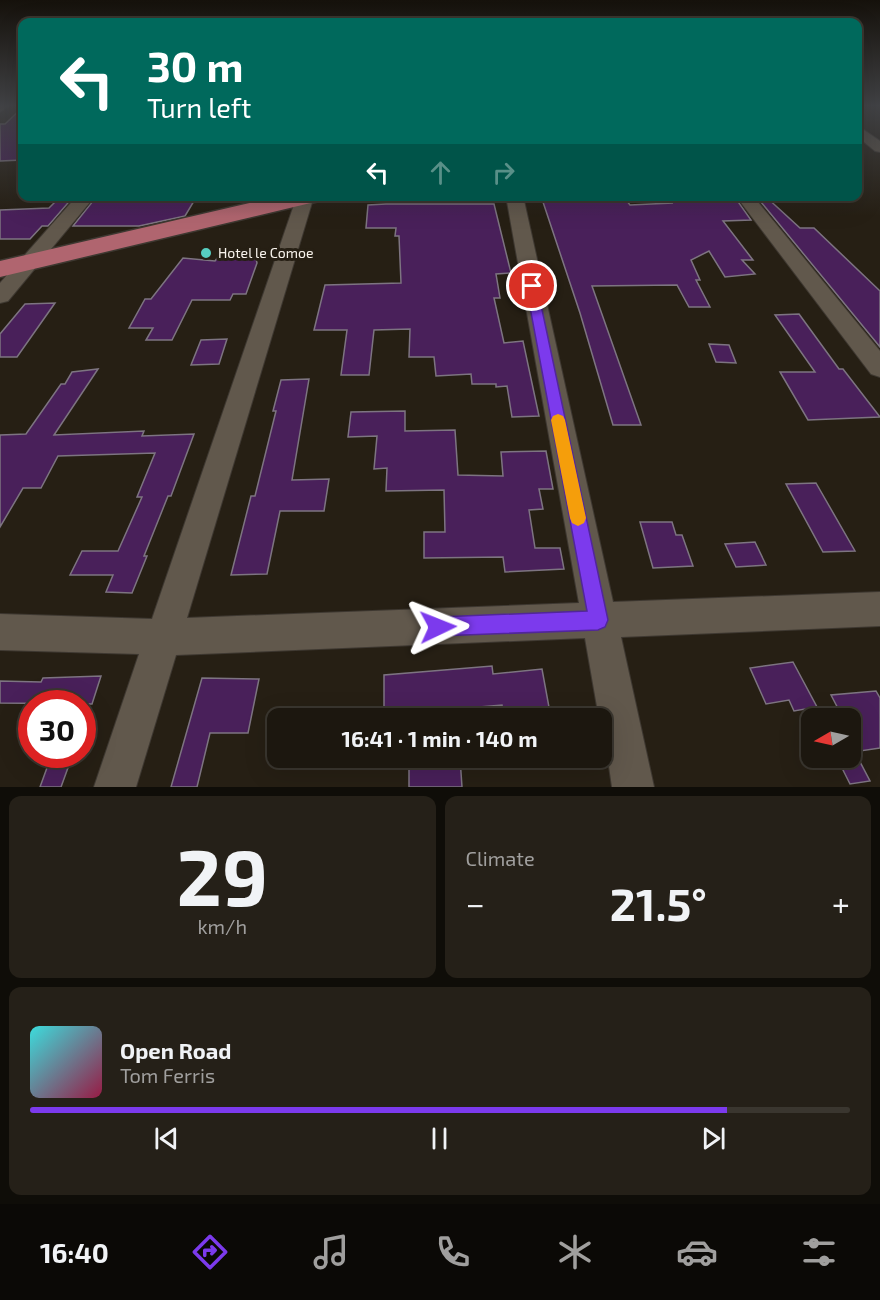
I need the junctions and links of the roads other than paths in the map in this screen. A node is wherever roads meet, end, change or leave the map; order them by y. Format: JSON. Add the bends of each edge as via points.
{"nodes":[{"id":1,"x":83,"y":201,"type":"edge"},
{"id":2,"x":291,"y":201,"type":"edge"},
{"id":3,"x":307,"y":201,"type":"edge"},
{"id":4,"x":515,"y":201,"type":"edge"},
{"id":5,"x":748,"y":201,"type":"edge"},
{"id":6,"x":30,"y":262,"type":"junction"},
{"id":7,"x":0,"y":269,"type":"edge"},
{"id":8,"x":0,"y":296,"type":"edge"},
{"id":9,"x":880,"y":368,"type":"edge"},
{"id":10,"x":880,"y":609,"type":"edge"},
{"id":11,"x":598,"y":620,"type":"junction"},
{"id":12,"x":0,"y":632,"type":"edge"},
{"id":13,"x":164,"y":637,"type":"junction"},
{"id":14,"x":115,"y":787,"type":"edge"},
{"id":15,"x":633,"y":787,"type":"edge"}],
"edges":[{"from":1,"to":6,"type":"street"},
{"from":2,"to":6,"type":"main road"},
{"from":3,"to":13,"type":"street"},
{"from":4,"to":11,"type":"street"},
{"from":5,"to":9,"type":"street"},
{"from":6,"to":7,"type":"main road"},
{"from":6,"to":8,"type":"street"},
{"from":10,"to":11,"type":"street"},
{"from":11,"to":13,"type":"street"},
{"from":11,"to":15,"type":"street"},
{"from":12,"to":13,"type":"street"},
{"from":13,"to":14,"type":"street"}]}
